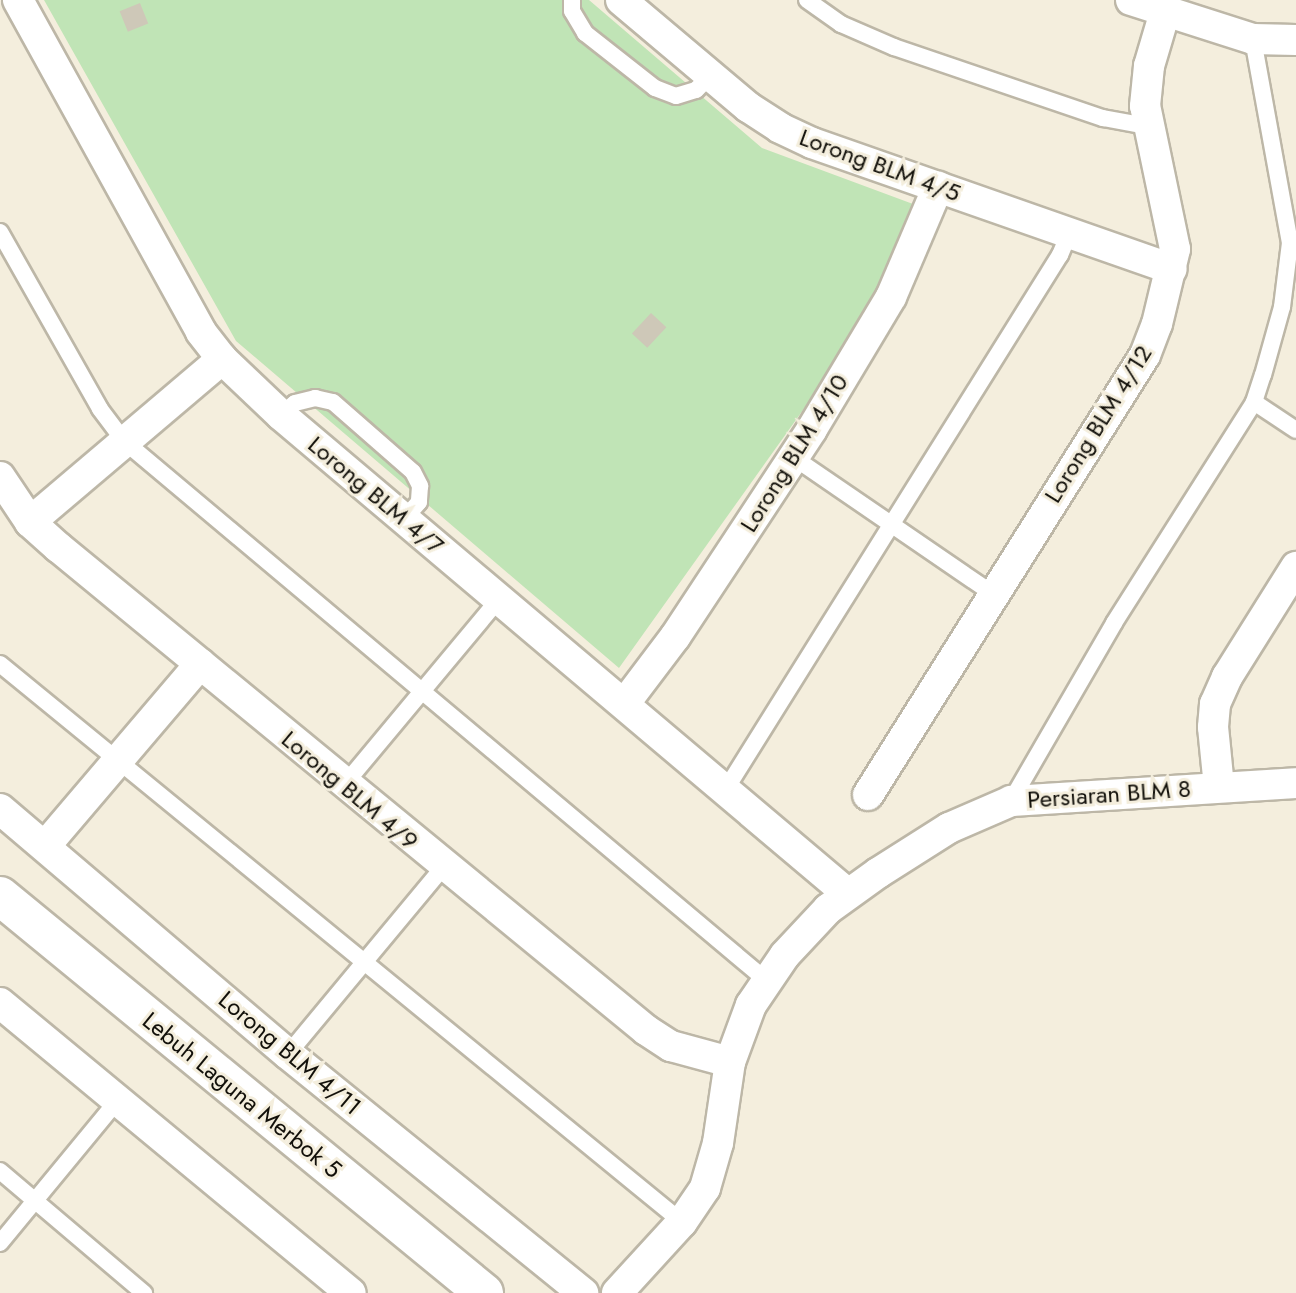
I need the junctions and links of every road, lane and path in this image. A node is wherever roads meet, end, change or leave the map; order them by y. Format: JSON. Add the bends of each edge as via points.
{"nodes":[{"id":1,"x":18,"y":0,"type":"edge"},
{"id":2,"x":572,"y":0,"type":"edge"},
{"id":3,"x":621,"y":0,"type":"edge"},
{"id":4,"x":807,"y":0,"type":"edge"},
{"id":5,"x":1131,"y":0,"type":"edge"},
{"id":6,"x":1165,"y":12,"type":"junction"},
{"id":7,"x":1253,"y":39,"type":"junction"},
{"id":8,"x":1296,"y":40,"type":"edge"},
{"id":9,"x":711,"y":75,"type":"junction"},
{"id":10,"x":1147,"y":126,"type":"junction"},
{"id":11,"x":938,"y":187,"type":"junction"},
{"id":12,"x":0,"y":232,"type":"edge"},
{"id":13,"x":1070,"y":232,"type":"junction"},
{"id":14,"x":1172,"y":269,"type":"junction"},
{"id":15,"x":222,"y":359,"type":"junction"},
{"id":16,"x":1254,"y":402,"type":"junction"},
{"id":17,"x":281,"y":415,"type":"junction"},
{"id":18,"x":1296,"y":430,"type":"edge"},
{"id":19,"x":124,"y":441,"type":"junction"},
{"id":20,"x":793,"y":457,"type":"junction"},
{"id":21,"x":0,"y":477,"type":"edge"},
{"id":22,"x":404,"y":519,"type":"junction"},
{"id":23,"x":30,"y":522,"type":"junction"},
{"id":24,"x":892,"y":526,"type":"junction"},
{"id":25,"x":1296,"y":567,"type":"edge"},
{"id":26,"x":993,"y":594,"type":"junction"},
{"id":27,"x":499,"y":599,"type":"junction"},
{"id":28,"x":0,"y":664,"type":"edge"},
{"id":29,"x":200,"y":664,"type":"junction"},
{"id":30,"x":421,"y":694,"type":"junction"},
{"id":31,"x":625,"y":703,"type":"junction"},
{"id":32,"x":118,"y":761,"type":"junction"},
{"id":33,"x":1296,"y":783,"type":"edge"},
{"id":34,"x":344,"y":785,"type":"junction"},
{"id":35,"x":1219,"y":787,"type":"junction"},
{"id":36,"x":726,"y":789,"type":"junction"},
{"id":37,"x":868,"y":795,"type":"dead end"},
{"id":38,"x":1011,"y":801,"type":"junction"},
{"id":39,"x":0,"y":809,"type":"edge"},
{"id":40,"x":46,"y":845,"type":"junction"},
{"id":41,"x":443,"y":867,"type":"junction"},
{"id":42,"x":848,"y":894,"type":"junction"},
{"id":43,"x":0,"y":896,"type":"edge"},
{"id":44,"x":365,"y":960,"type":"junction"},
{"id":45,"x":766,"y":980,"type":"junction"},
{"id":46,"x":0,"y":1003,"type":"edge"},
{"id":47,"x":288,"y":1054,"type":"junction"},
{"id":48,"x":730,"y":1062,"type":"junction"},
{"id":49,"x":117,"y":1101,"type":"junction"},
{"id":50,"x":0,"y":1171,"type":"edge"},
{"id":51,"x":36,"y":1200,"type":"junction"},
{"id":52,"x":682,"y":1222,"type":"junction"},
{"id":53,"x":0,"y":1243,"type":"edge"},
{"id":54,"x":144,"y":1293,"type":"edge"},
{"id":55,"x":351,"y":1293,"type":"edge"},
{"id":56,"x":484,"y":1293,"type":"edge"},
{"id":57,"x":583,"y":1293,"type":"edge"},
{"id":58,"x":617,"y":1293,"type":"edge"}],
"edges":[{"from":1,"to":15,"type":"street","name":"Lorong BLM 4/7","via":[[201,332]]},
{"from":2,"to":9,"type":"lane","via":[[572,11],[585,33],[655,88],[676,96],[696,90]]},
{"from":3,"to":9,"type":"street","name":"Lorong BLM 4/5"},
{"from":4,"to":10,"type":"lane","via":[[841,24],[894,47],[1103,118]]},
{"from":5,"to":6,"type":"street"},
{"from":6,"to":7,"type":"street"},
{"from":6,"to":10,"type":"street","name":"Lorong BLM 4/12","via":[[1149,66]]},
{"from":7,"to":8,"type":"street"},
{"from":7,"to":16,"type":"lane","via":[[1290,243],[1282,307]]},
{"from":9,"to":11,"type":"street","name":"Lorong BLM 4/5","via":[[780,128]]},
{"from":10,"to":14,"type":"street","name":"Lorong BLM 4/12","via":[[1173,226]]},
{"from":11,"to":13,"type":"street","name":"Lorong BLM 4/5"},
{"from":11,"to":20,"type":"street","name":"Lorong BLM 4/10","via":[[891,297]]},
{"from":12,"to":19,"type":"lane","via":[[100,409]]},
{"from":13,"to":14,"type":"street","name":"Lorong BLM 4/5"},
{"from":13,"to":24,"type":"lane"},
{"from":14,"to":26,"type":"street","name":"Lorong BLM 4/12","via":[[1145,355]]},
{"from":15,"to":17,"type":"street","name":"Lorong BLM 4/7"},
{"from":15,"to":19,"type":"street"},
{"from":16,"to":18,"type":"lane"},
{"from":16,"to":38,"type":"lane","via":[[1114,623]]},
{"from":17,"to":22,"type":"street","name":"Lorong BLM 4/7"},
{"from":17,"to":22,"type":"lane","via":[[295,403],[315,398],[333,402],[413,472],[420,486],[419,502]]},
{"from":19,"to":23,"type":"street"},
{"from":19,"to":30,"type":"lane"},
{"from":20,"to":24,"type":"lane"},
{"from":20,"to":31,"type":"street","name":"Lorong BLM 4/10","via":[[675,637]]},
{"from":21,"to":23,"type":"street","name":"Lorong BLM 4/9"},
{"from":22,"to":27,"type":"street","name":"Lorong BLM 4/7"},
{"from":23,"to":29,"type":"street","name":"Lorong BLM 4/9"},
{"from":24,"to":26,"type":"lane"},
{"from":24,"to":36,"type":"lane"},
{"from":25,"to":35,"type":"street","via":[[1215,704]]},
{"from":26,"to":37,"type":"street","name":"Lorong BLM 4/12"},
{"from":27,"to":30,"type":"lane"},
{"from":27,"to":31,"type":"street","name":"Lorong BLM 4/7"},
{"from":28,"to":32,"type":"lane"},
{"from":29,"to":32,"type":"street"},
{"from":29,"to":34,"type":"street","name":"Lorong BLM 4/9"},
{"from":30,"to":34,"type":"lane"},
{"from":30,"to":45,"type":"lane"},
{"from":31,"to":36,"type":"street","name":"Lorong BLM 4/7"},
{"from":32,"to":40,"type":"street"},
{"from":32,"to":44,"type":"lane"},
{"from":33,"to":35,"type":"street","name":"Persiaran BLM 8"},
{"from":34,"to":41,"type":"street","name":"Lorong BLM 4/9"},
{"from":35,"to":38,"type":"street","name":"Persiaran BLM 8"},
{"from":36,"to":42,"type":"street","name":"Lorong BLM 4/7"},
{"from":38,"to":42,"type":"street","name":"Persiaran BLM 8","via":[[949,828]]},
{"from":39,"to":40,"type":"street","name":"Lorong BLM 4/11"},
{"from":40,"to":47,"type":"street","name":"Lorong BLM 4/11"},
{"from":41,"to":44,"type":"lane"},
{"from":41,"to":48,"type":"street","name":"Lorong BLM 4/9","via":[[646,1030],[671,1046]]},
{"from":42,"to":45,"type":"street","name":"Persiaran BLM 8","via":[[807,930]]},
{"from":43,"to":56,"type":"street","name":"Lebuh Laguna Merbok 5"},
{"from":44,"to":47,"type":"lane"},
{"from":44,"to":52,"type":"lane"},
{"from":45,"to":48,"type":"street","name":"Persiaran BLM 8"},
{"from":46,"to":49,"type":"street"},
{"from":47,"to":57,"type":"street","name":"Lorong BLM 4/11"},
{"from":48,"to":52,"type":"street","name":"Persiaran BLM 8","via":[[705,1188]]},
{"from":49,"to":51,"type":"lane"},
{"from":49,"to":55,"type":"street"},
{"from":50,"to":51,"type":"lane"},
{"from":51,"to":53,"type":"lane"},
{"from":51,"to":54,"type":"lane"},
{"from":52,"to":58,"type":"street","name":"Persiaran BLM 8"}]}
